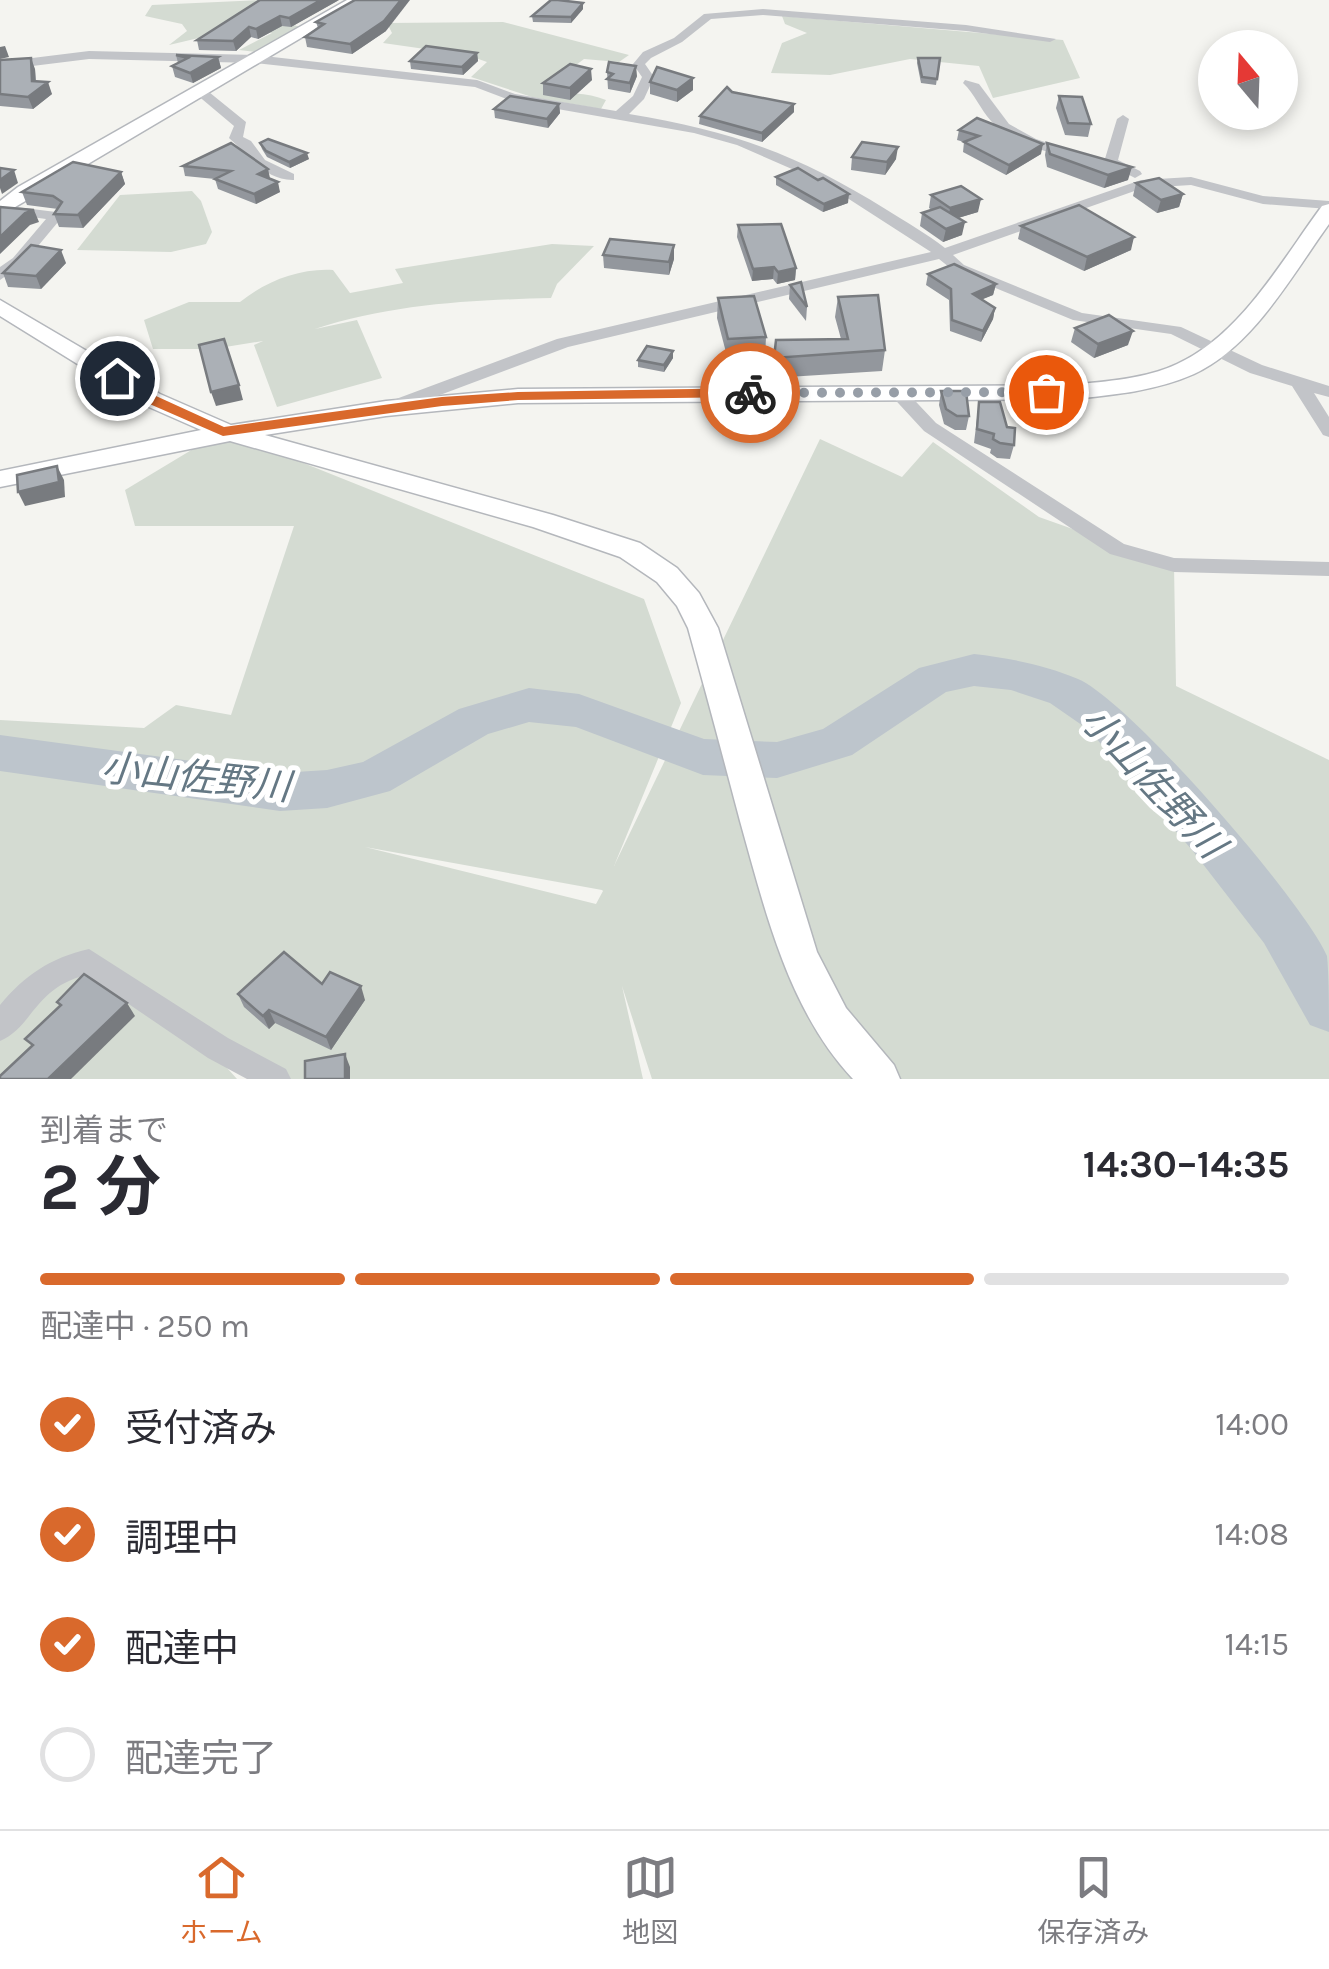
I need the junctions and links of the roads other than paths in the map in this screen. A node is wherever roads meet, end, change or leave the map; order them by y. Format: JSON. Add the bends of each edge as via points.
{"nodes":[{"id":1,"x":358,"y":0,"type":"edge"},
{"id":2,"x":1050,"y":39,"type":"dead end"},
{"id":3,"x":256,"y":59,"type":"junction"},
{"id":4,"x":0,"y":66,"type":"edge"},
{"id":5,"x":969,"y":83,"type":"dead end"},
{"id":6,"x":200,"y":91,"type":"junction"},
{"id":7,"x":620,"y":114,"type":"junction"},
{"id":8,"x":1124,"y":120,"type":"dead end"},
{"id":9,"x":1112,"y":162,"type":"junction"},
{"id":10,"x":288,"y":176,"type":"dead end"},
{"id":11,"x":1141,"y":184,"type":"junction"},
{"id":12,"x":1329,"y":207,"type":"edge"},
{"id":13,"x":1,"y":210,"type":"edge"},
{"id":14,"x":943,"y":254,"type":"junction"},
{"id":15,"x":0,"y":274,"type":"edge"},
{"id":16,"x":0,"y":307,"type":"edge"},
{"id":17,"x":1218,"y":348,"type":"junction"},
{"id":18,"x":1302,"y":386,"type":"junction"},
{"id":19,"x":896,"y":390,"type":"junction"},
{"id":20,"x":1329,"y":392,"type":"edge"},
{"id":21,"x":394,"y":406,"type":"junction"},
{"id":22,"x":1329,"y":431,"type":"edge"},
{"id":23,"x":223,"y":432,"type":"junction"},
{"id":24,"x":0,"y":480,"type":"edge"},
{"id":25,"x":1329,"y":569,"type":"edge"},
{"id":26,"x":0,"y":1028,"type":"edge"},
{"id":27,"x":873,"y":1077,"type":"edge"},
{"id":28,"x":276,"y":1079,"type":"edge"}],
"edges":[{"from":1,"to":3,"type":"main road"},
{"from":2,"to":7,"type":"street","via":[[763,12],[708,16],[647,54],[640,64],[648,78],[643,94]]},
{"from":3,"to":4,"type":"street","via":[[88,55]]},
{"from":3,"to":6,"type":"main road"},
{"from":3,"to":7,"type":"street","via":[[477,84],[512,97]]},
{"from":5,"to":9,"type":"street","via":[[984,93],[995,119],[1018,135]]},
{"from":6,"to":10,"type":"street","via":[[240,125],[236,138],[260,164]]},
{"from":6,"to":13,"type":"main road"},
{"from":7,"to":14,"type":"street","via":[[792,161]]},
{"from":8,"to":9,"type":"street"},
{"from":9,"to":11,"type":"street","via":[[1138,175]]},
{"from":11,"to":12,"type":"street","via":[[1191,181],[1263,200]]},
{"from":11,"to":14,"type":"street"},
{"from":12,"to":17,"type":"main road"},
{"from":13,"to":15,"type":"street","via":[[56,216]]},
{"from":14,"to":17,"type":"street","via":[[959,268],[1079,316],[1174,330]]},
{"from":14,"to":21,"type":"street","via":[[608,330]]},
{"from":16,"to":23,"type":"main road","via":[[150,399]]},
{"from":17,"to":18,"type":"street"},
{"from":17,"to":19,"type":"main road","via":[[1172,374],[1116,387]]},
{"from":18,"to":20,"type":"street"},
{"from":18,"to":22,"type":"street"},
{"from":19,"to":21,"type":"main road","via":[[518,396]]},
{"from":19,"to":25,"type":"street","via":[[930,426],[1117,548],[1174,565]]},
{"from":21,"to":23,"type":"main road"},
{"from":23,"to":24,"type":"main road"},
{"from":23,"to":27,"type":"main road","via":[[544,520],[630,550],[667,576],[703,628],[780,898],[810,978]]},
{"from":26,"to":28,"type":"street","via":[[50,973],[89,962]]}]}
